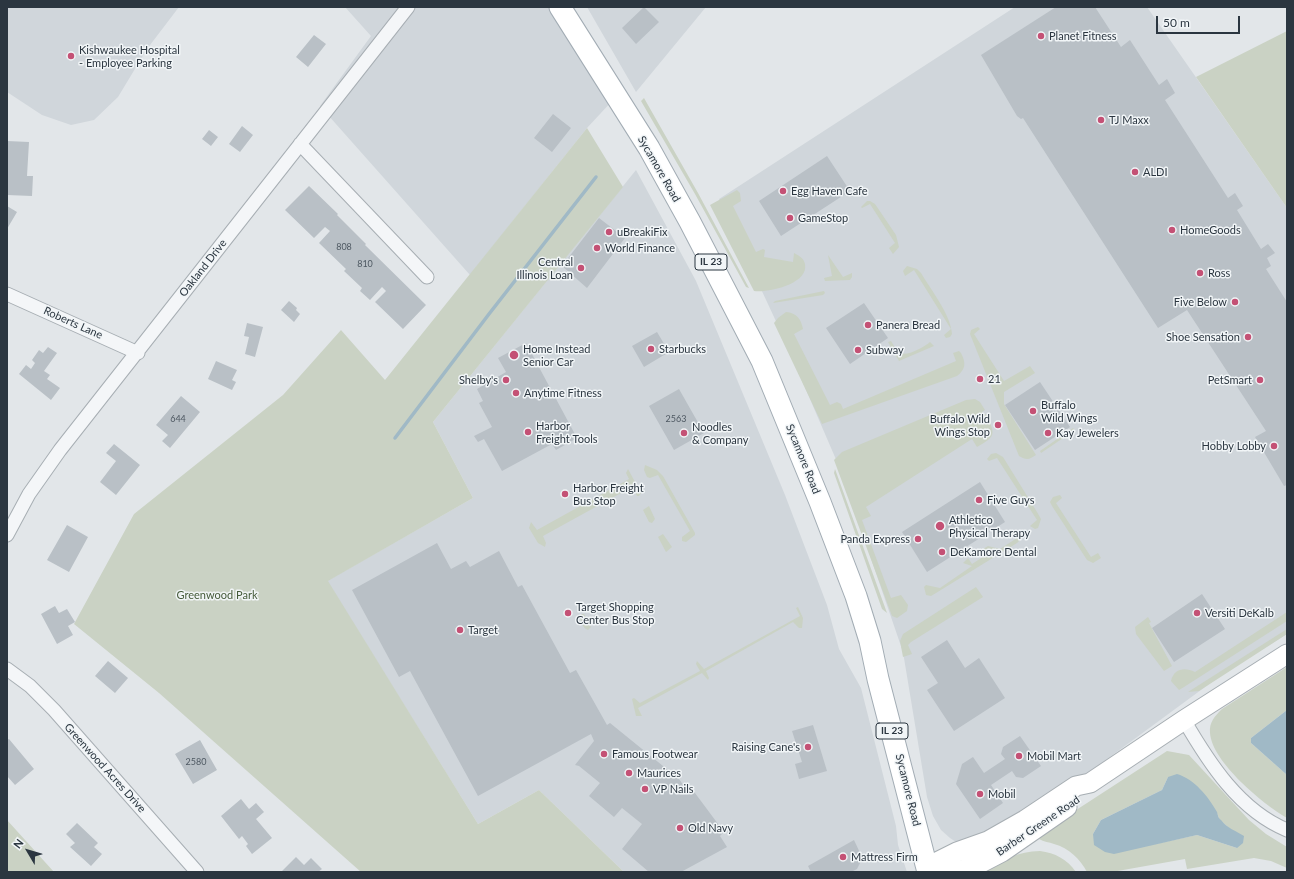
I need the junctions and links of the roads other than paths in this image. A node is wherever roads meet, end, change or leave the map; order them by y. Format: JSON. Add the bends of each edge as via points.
{"nodes":[{"id":1,"x":408,"y":7,"type":"edge"},
{"id":2,"x":560,"y":7,"type":"edge"},
{"id":3,"x":300,"y":144,"type":"junction"},
{"id":4,"x":427,"y":277,"type":"dead end"},
{"id":5,"x":7,"y":294,"type":"edge"},
{"id":6,"x":138,"y":352,"type":"junction"},
{"id":7,"x":7,"y":535,"type":"edge"},
{"id":8,"x":1287,"y":654,"type":"edge"},
{"id":9,"x":7,"y":669,"type":"edge"},
{"id":10,"x":1184,"y":720,"type":"junction"},
{"id":11,"x":1090,"y":783,"type":"junction"},
{"id":12,"x":1287,"y":830,"type":"edge"},
{"id":13,"x":928,"y":870,"type":"edge"},
{"id":14,"x":197,"y":872,"type":"edge"}],
"edges":[{"from":1,"to":3,"type":"street","name":"Oakland Drive"},
{"from":2,"to":13,"type":"main road","name":"Sycamore Road","number":"IL 23","via":[[649,148],[762,362],[856,596],[870,641]]},
{"from":3,"to":4,"type":"street"},
{"from":3,"to":6,"type":"street","name":"Oakland Drive"},
{"from":5,"to":6,"type":"street","name":"Roberts Lane"},
{"from":6,"to":7,"type":"street","name":"Oakland Drive","via":[[36,483]]},
{"from":8,"to":10,"type":"main road","name":"Barber Greene Road"},
{"from":9,"to":14,"type":"street","name":"Greenwood Acres Drive","via":[[30,686],[54,710]]},
{"from":10,"to":11,"type":"main road","name":"Barber Greene Road"},
{"from":10,"to":12,"type":"street","via":[[1201,751],[1247,806]]},
{"from":11,"to":13,"type":"main road","name":"Barber Greene Road","via":[[1076,786],[1025,820],[988,841],[957,852]]},
{"from":11,"to":13,"type":"main road","name":"Barber Greene Road","via":[[1084,794],[1002,852],[961,871]]}]}
